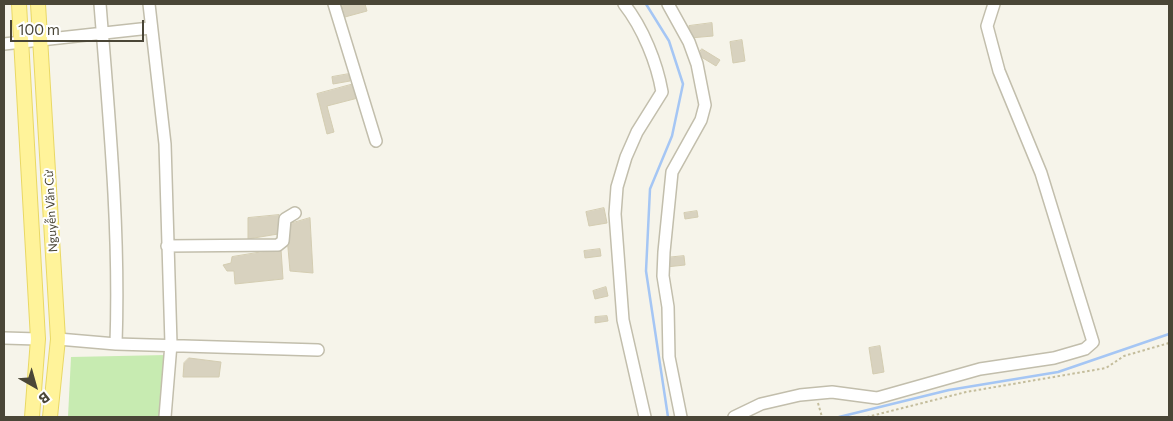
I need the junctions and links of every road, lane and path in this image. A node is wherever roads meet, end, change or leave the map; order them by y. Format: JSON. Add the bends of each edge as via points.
{"nodes":[{"id":1,"x":19,"y":4,"type":"edge"},
{"id":2,"x":38,"y":4,"type":"edge"},
{"id":3,"x":100,"y":4,"type":"edge"},
{"id":4,"x":149,"y":4,"type":"edge"},
{"id":5,"x":334,"y":4,"type":"edge"},
{"id":6,"x":624,"y":4,"type":"edge"},
{"id":7,"x":668,"y":4,"type":"edge"},
{"id":8,"x":994,"y":4,"type":"edge"},
{"id":9,"x":150,"y":28,"type":"junction"},
{"id":10,"x":102,"y":32,"type":"junction"},
{"id":11,"x":42,"y":38,"type":"junction"},
{"id":12,"x":23,"y":41,"type":"junction"},
{"id":13,"x":4,"y":44,"type":"edge"},
{"id":14,"x":376,"y":141,"type":"dead end"},
{"id":15,"x":295,"y":213,"type":"dead end"},
{"id":16,"x":167,"y":246,"type":"junction"},
{"id":17,"x":4,"y":338,"type":"edge"},
{"id":18,"x":58,"y":339,"type":"junction"},
{"id":19,"x":38,"y":340,"type":"junction"},
{"id":20,"x":1169,"y":343,"type":"edge"},
{"id":21,"x":116,"y":344,"type":"junction"},
{"id":22,"x":171,"y":344,"type":"junction"},
{"id":23,"x":318,"y":350,"type":"dead end"},
{"id":24,"x":32,"y":417,"type":"edge"},
{"id":25,"x":50,"y":417,"type":"edge"},
{"id":26,"x":165,"y":417,"type":"edge"},
{"id":27,"x":645,"y":417,"type":"edge"},
{"id":28,"x":681,"y":417,"type":"edge"},
{"id":29,"x":734,"y":417,"type":"edge"},
{"id":30,"x":867,"y":417,"type":"edge"}],
"edges":[{"from":1,"to":12,"type":"main road","name":"Nguyễn Văn Cừ"},
{"from":2,"to":11,"type":"main road","name":"Nguyễn Văn Cừ"},
{"from":3,"to":10,"type":"street"},
{"from":4,"to":9,"type":"street"},
{"from":5,"to":14,"type":"street"},
{"from":6,"to":27,"type":"street","via":[[658,70],[662,92],[626,157],[617,186],[615,214],[623,320]]},
{"from":7,"to":28,"type":"street","via":[[680,23],[697,64],[704,105],[701,120],[672,172],[662,276],[668,307],[669,357]]},
{"from":8,"to":29,"type":"street","via":[[987,26],[999,71],[1041,173],[1093,342],[1085,349],[1054,358],[980,369],[877,398],[832,392],[800,395],[761,404]]},
{"from":9,"to":10,"type":"street"},
{"from":9,"to":16,"type":"street","via":[[166,144]]},
{"from":10,"to":11,"type":"street"},
{"from":10,"to":21,"type":"street","via":[[115,190]]},
{"from":11,"to":12,"type":"street"},
{"from":11,"to":18,"type":"main road","name":"Nguyễn Văn Cừ"},
{"from":12,"to":13,"type":"street"},
{"from":12,"to":19,"type":"main road","name":"Nguyễn Văn Cừ"},
{"from":15,"to":16,"type":"street","via":[[285,218],[283,241],[278,245]]},
{"from":16,"to":22,"type":"street"},
{"from":17,"to":19,"type":"street"},
{"from":18,"to":19,"type":"main road"},
{"from":18,"to":21,"type":"street"},
{"from":18,"to":25,"type":"main road","name":"Nguyễn Văn Cừ"},
{"from":19,"to":24,"type":"main road","name":"Nguyễn Văn Cừ"},
{"from":20,"to":30,"type":"path","via":[[1124,356],[1106,368],[966,392]]},
{"from":21,"to":22,"type":"street"},
{"from":22,"to":23,"type":"street"},
{"from":22,"to":26,"type":"street"}]}
